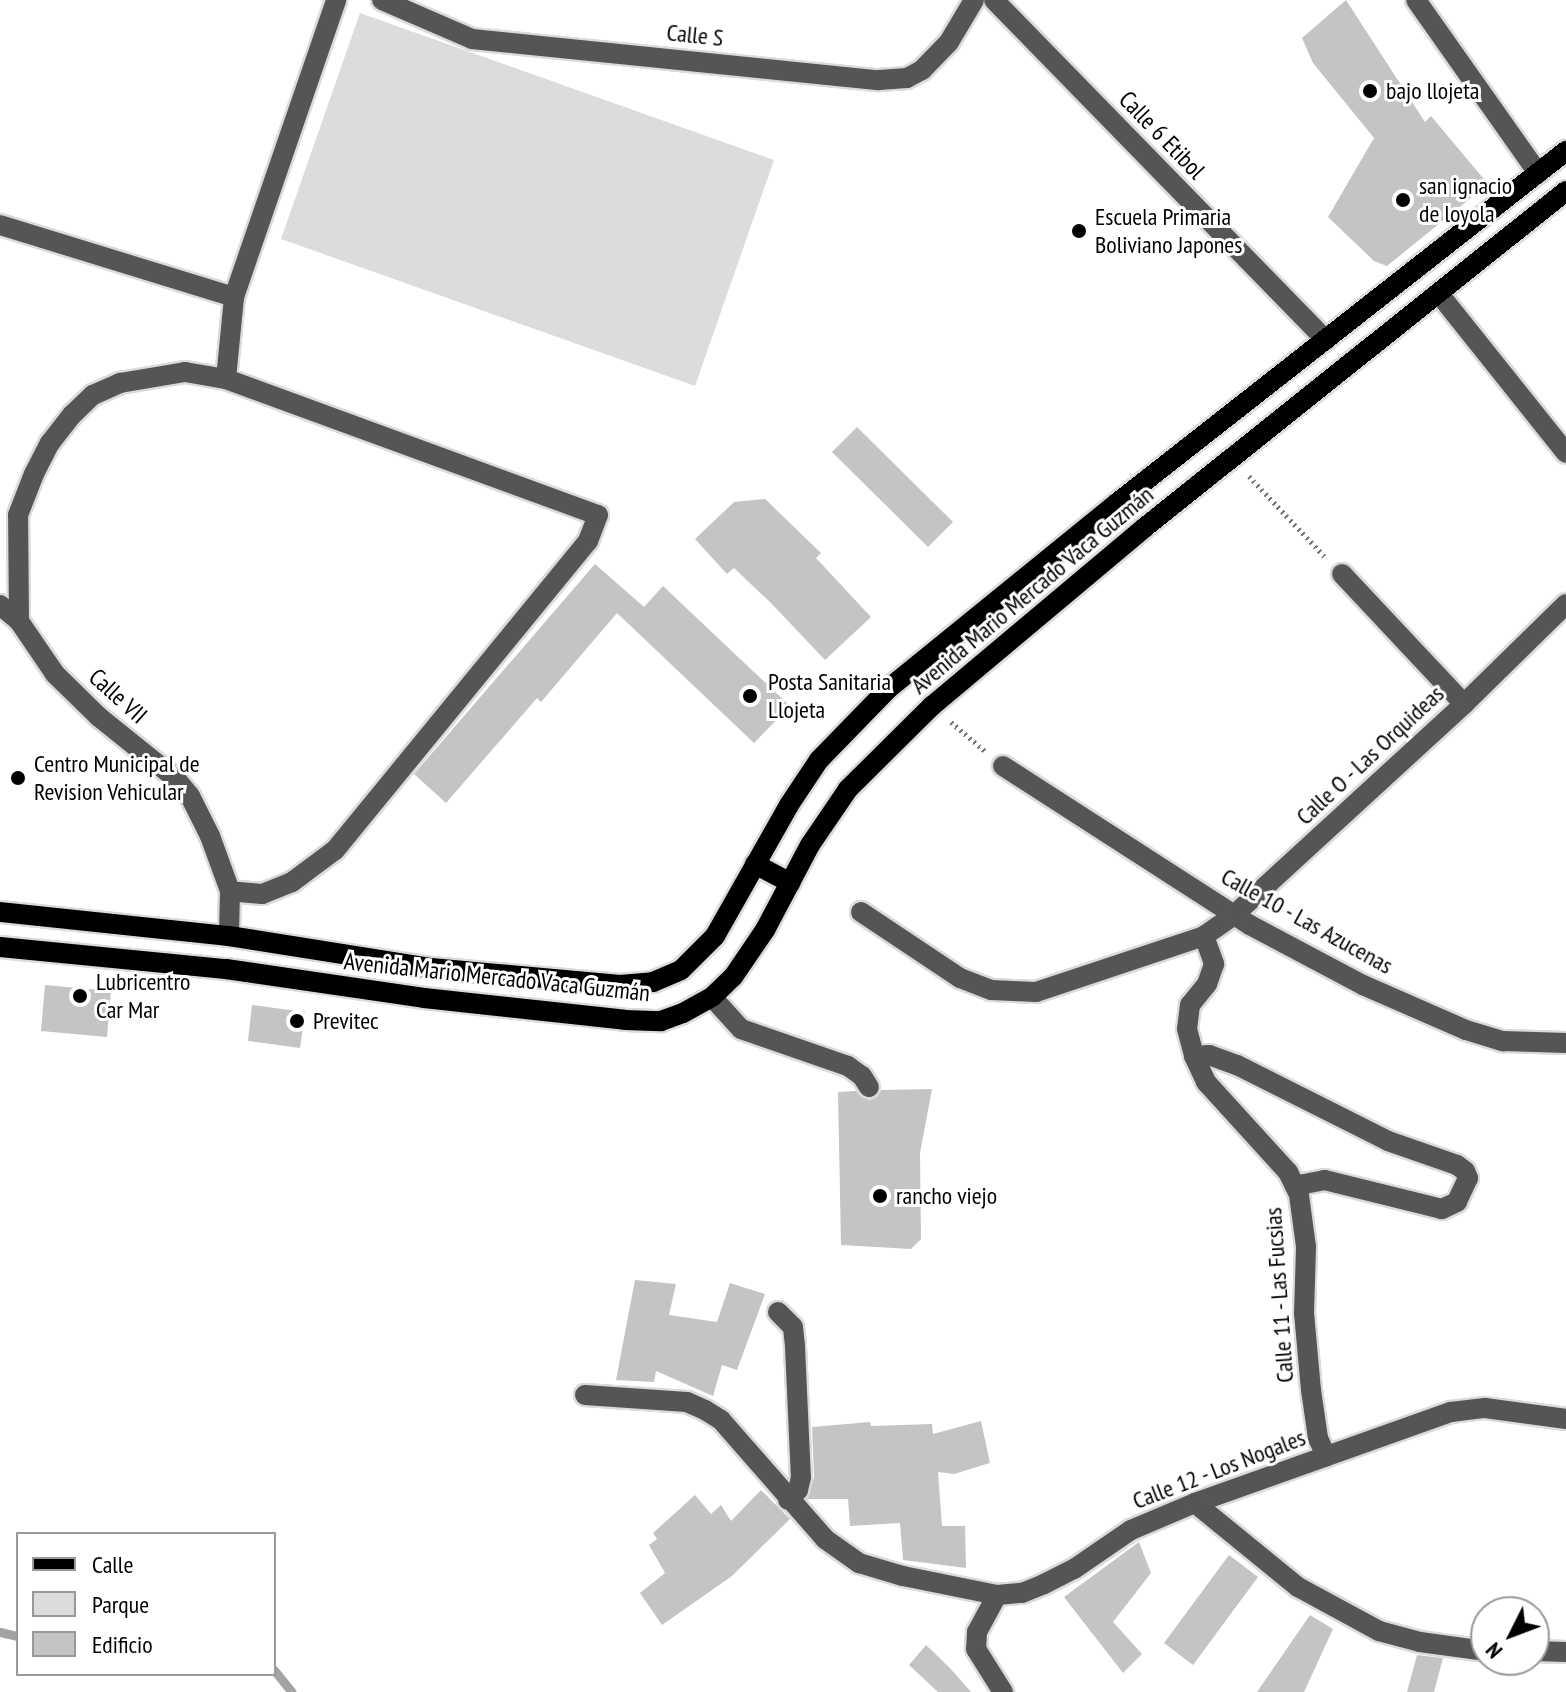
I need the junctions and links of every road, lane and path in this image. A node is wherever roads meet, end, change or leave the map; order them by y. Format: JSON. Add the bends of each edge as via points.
{"nodes":[{"id":1,"x":336,"y":0,"type":"edge"},
{"id":2,"x":382,"y":0,"type":"edge"},
{"id":3,"x":974,"y":0,"type":"edge"},
{"id":4,"x":994,"y":0,"type":"edge"},
{"id":5,"x":1416,"y":0,"type":"edge"},
{"id":6,"x":1566,"y":151,"type":"edge"},
{"id":7,"x":1538,"y":173,"type":"junction"},
{"id":8,"x":1562,"y":195,"type":"edge"},
{"id":9,"x":0,"y":225,"type":"edge"},
{"id":10,"x":1418,"y":270,"type":"junction"},
{"id":11,"x":1440,"y":295,"type":"junction"},
{"id":12,"x":234,"y":297,"type":"junction"},
{"id":13,"x":1326,"y":340,"type":"junction"},
{"id":14,"x":1347,"y":366,"type":"junction"},
{"id":15,"x":226,"y":379,"type":"junction"},
{"id":16,"x":1566,"y":453,"type":"edge"},
{"id":17,"x":1232,"y":458,"type":"junction"},
{"id":18,"x":1342,"y":574,"type":"joint"},
{"id":19,"x":1566,"y":604,"type":"edge"},
{"id":20,"x":0,"y":605,"type":"edge"},
{"id":21,"x":990,"y":606,"type":"junction"},
{"id":22,"x":19,"y":621,"type":"junction"},
{"id":23,"x":1015,"y":634,"type":"junction"},
{"id":24,"x":1464,"y":704,"type":"junction"},
{"id":25,"x":932,"y":706,"type":"junction"},
{"id":26,"x":1003,"y":766,"type":"joint"},
{"id":27,"x":755,"y":864,"type":"junction"},
{"id":28,"x":790,"y":883,"type":"junction"},
{"id":29,"x":230,"y":891,"type":"junction"},
{"id":30,"x":0,"y":912,"type":"edge"},
{"id":31,"x":861,"y":912,"type":"dead end"},
{"id":32,"x":1235,"y":914,"type":"junction"},
{"id":33,"x":229,"y":936,"type":"junction"},
{"id":34,"x":1204,"y":936,"type":"junction"},
{"id":35,"x":0,"y":947,"type":"edge"},
{"id":36,"x":226,"y":969,"type":"junction"},
{"id":37,"x":712,"y":997,"type":"junction"},
{"id":38,"x":1566,"y":1043,"type":"edge"},
{"id":39,"x":1194,"y":1056,"type":"junction"},
{"id":40,"x":869,"y":1087,"type":"dead end"},
{"id":41,"x":1295,"y":1186,"type":"junction"},
{"id":42,"x":778,"y":1312,"type":"dead end"},
{"id":43,"x":585,"y":1395,"type":"dead end"},
{"id":44,"x":1566,"y":1419,"type":"edge"},
{"id":45,"x":1326,"y":1456,"type":"junction"},
{"id":46,"x":788,"y":1500,"type":"junction"},
{"id":47,"x":1195,"y":1503,"type":"junction"},
{"id":48,"x":997,"y":1595,"type":"junction"},
{"id":49,"x":1470,"y":1649,"type":"edge"},
{"id":50,"x":1003,"y":1692,"type":"edge"}],
"edges":[{"from":1,"to":12,"type":"street"},
{"from":2,"to":3,"type":"street","name":"Calle S","via":[[472,39],[879,80],[907,78],[922,70],[949,42]]},
{"from":4,"to":13,"type":"street","name":"Calle 6 Etibol"},
{"from":5,"to":7,"type":"street"},
{"from":6,"to":7,"type":"main road","name":"Avenida Mario Mercado Vaca Guzmán"},
{"from":7,"to":8,"type":"main road"},
{"from":7,"to":10,"type":"main road","name":"Avenida Mario Mercado Vaca Guzmán"},
{"from":8,"to":11,"type":"main road","name":"Avenida Mario Mercado Vaca Guzmán"},
{"from":9,"to":12,"type":"street"},
{"from":10,"to":11,"type":"main road"},
{"from":10,"to":13,"type":"main road","name":"Avenida Mario Mercado Vaca Guzmán"},
{"from":11,"to":14,"type":"main road","name":"Avenida Mario Mercado Vaca Guzmán"},
{"from":11,"to":16,"type":"street"},
{"from":12,"to":15,"type":"street"},
{"from":13,"to":14,"type":"main road"},
{"from":13,"to":21,"type":"main road","name":"Avenida Mario Mercado Vaca Guzmán"},
{"from":14,"to":17,"type":"main road","name":"Avenida Mario Mercado Vaca Guzmán"},
{"from":15,"to":22,"type":"street","via":[[185,372],[120,383],[93,395],[72,415],[50,443],[18,515]]},
{"from":15,"to":29,"type":"street","via":[[598,515],[588,541],[335,850],[262,894]]},
{"from":17,"to":18,"type":"path"},
{"from":17,"to":23,"type":"main road","name":"Avenida Mario Mercado Vaca Guzmán"},
{"from":18,"to":24,"type":"street"},
{"from":19,"to":24,"type":"street","name":"Calle O - Las Orquideas"},
{"from":20,"to":22,"type":"street","name":"Calle VII"},
{"from":21,"to":23,"type":"main road"},
{"from":21,"to":27,"type":"main road","name":"Avenida Mario Mercado Vaca Guzmán","via":[[888,689],[819,760]]},
{"from":22,"to":29,"type":"street","name":"Calle VII","via":[[55,674],[190,796]]},
{"from":23,"to":25,"type":"main road","name":"Avenida Mario Mercado Vaca Guzmán"},
{"from":24,"to":32,"type":"street","name":"Calle O - Las Orquideas"},
{"from":25,"to":26,"type":"path"},
{"from":25,"to":28,"type":"main road","name":"Avenida Mario Mercado Vaca Guzmán","via":[[848,789]]},
{"from":26,"to":32,"type":"street","name":"Calle 10 - Las Azucenas"},
{"from":27,"to":28,"type":"main road"},
{"from":27,"to":33,"type":"main road","name":"Avenida Mario Mercado Vaca Guzmán","via":[[715,936],[681,970],[653,982],[620,985],[431,968]]},
{"from":28,"to":37,"type":"main road","name":"Avenida Mario Mercado Vaca Guzmán","via":[[733,977]]},
{"from":29,"to":33,"type":"street","name":"Calle VII"},
{"from":30,"to":33,"type":"main road","name":"Avenida Mario Mercado Vaca Guzmán"},
{"from":31,"to":34,"type":"street","name":"Calle O - Las Orquideas","via":[[960,978],[991,990],[1036,992]]},
{"from":32,"to":34,"type":"street","name":"Calle O - Las Orquideas"},
{"from":32,"to":38,"type":"street","name":"Calle 10 - Las Azucenas","via":[[1363,985],[1466,1030],[1503,1041]]},
{"from":33,"to":36,"type":"main road"},
{"from":34,"to":39,"type":"street","name":"Calle 11 - Las Fucsias","via":[[1214,964],[1207,984],[1190,1005],[1187,1029]]},
{"from":35,"to":36,"type":"main road","name":"Avenida Mario Mercado Vaca Guzmán"},
{"from":36,"to":37,"type":"main road","name":"Avenida Mario Mercado Vaca Guzmán","via":[[625,1020],[661,1021]]},
{"from":37,"to":40,"type":"street","via":[[741,1029],[848,1066]]},
{"from":39,"to":41,"type":"street","name":"Calle 11 - Las Fucsias","via":[[1206,1082]]},
{"from":39,"to":41,"type":"street","via":[[1209,1055],[1237,1065],[1388,1141],[1457,1165],[1468,1178],[1457,1202],[1442,1209],[1325,1180]]},
{"from":41,"to":45,"type":"street","name":"Calle 11 - Las Fucsias","via":[[1304,1218],[1311,1390]]},
{"from":42,"to":46,"type":"street","via":[[793,1327],[795,1347],[801,1477]]},
{"from":43,"to":46,"type":"street","name":"Calle 12 - Los Nogales","via":[[687,1402],[705,1410],[721,1420]]},
{"from":44,"to":45,"type":"street","name":"Calle 12 - Los Nogales","via":[[1485,1408],[1451,1412]]},
{"from":45,"to":47,"type":"street","name":"Calle 12 - Los Nogales"},
{"from":46,"to":48,"type":"street","name":"Calle 12 - Los Nogales","via":[[825,1539],[859,1563]]},
{"from":47,"to":48,"type":"street","name":"Calle 12 - Los Nogales","via":[[1131,1530],[1044,1584]]},
{"from":47,"to":49,"type":"street","via":[[1298,1587],[1379,1631]]},
{"from":48,"to":50,"type":"street","via":[[977,1632],[976,1649]]}]}
